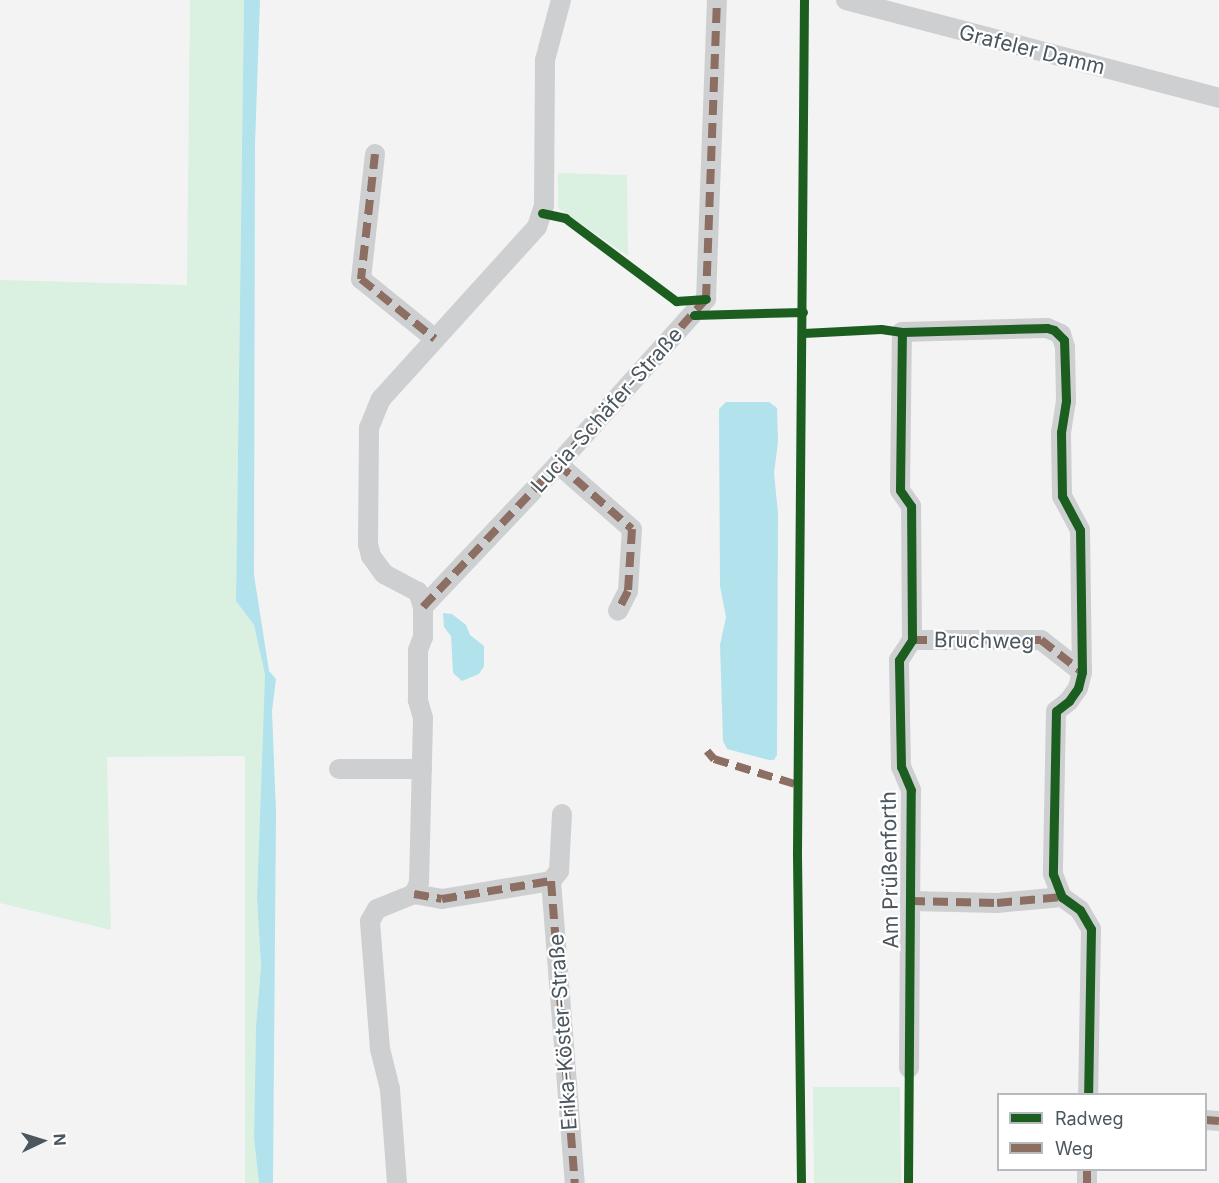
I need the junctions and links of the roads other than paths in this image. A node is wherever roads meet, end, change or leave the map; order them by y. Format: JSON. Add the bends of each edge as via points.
{"nodes":[{"id":1,"x":561,"y":0,"type":"edge"},
{"id":2,"x":717,"y":0,"type":"edge"},
{"id":3,"x":846,"y":0,"type":"edge"},
{"id":4,"x":1219,"y":98,"type":"edge"},
{"id":5,"x":375,"y":154,"type":"dead end"},
{"id":6,"x":435,"y":339,"type":"junction"},
{"id":7,"x":558,"y":464,"type":"junction"},
{"id":8,"x":423,"y":607,"type":"junction"},
{"id":9,"x":618,"y":611,"type":"dead end"},
{"id":10,"x":912,"y":640,"type":"junction"},
{"id":11,"x":1082,"y":672,"type":"junction"},
{"id":12,"x":339,"y":769,"type":"dead end"},
{"id":13,"x":422,"y":769,"type":"junction"},
{"id":14,"x":562,"y":814,"type":"dead end"},
{"id":15,"x":551,"y":881,"type":"junction"},
{"id":16,"x":414,"y":894,"type":"junction"},
{"id":17,"x":1062,"y":897,"type":"junction"},
{"id":18,"x":910,"y":901,"type":"junction"},
{"id":19,"x":909,"y":1068,"type":"dead end"},
{"id":20,"x":1088,"y":1093,"type":"edge"},
{"id":21,"x":398,"y":1183,"type":"edge"},
{"id":22,"x":575,"y":1183,"type":"edge"}],
"edges":[{"from":1,"to":6,"type":"street","via":[[544,60],[544,205],[540,220]]},
{"from":2,"to":7,"type":"street","name":"Lucia-Schäfer-Straße","via":[[706,299]]},
{"from":3,"to":4,"type":"street","name":"Grafeler Damm"},
{"from":5,"to":6,"type":"street","via":[[362,279]]},
{"from":6,"to":8,"type":"street","via":[[381,399],[369,428],[367,447],[371,556],[384,574],[418,592]]},
{"from":7,"to":8,"type":"street","name":"Lucia-Schäfer-Straße"},
{"from":7,"to":9,"type":"street","via":[[632,529],[628,591]]},
{"from":8,"to":13,"type":"street","via":[[423,638],[418,650]]},
{"from":10,"to":11,"type":"street","name":"Bruchweg","via":[[1041,640]]},
{"from":10,"to":11,"type":"street","name":"Am Prüßenforth","via":[[910,506],[900,490],[902,332],[1054,330],[1061,334],[1065,347],[1062,496],[1080,530]]},
{"from":10,"to":18,"type":"street","name":"Am Prüßenforth","via":[[899,660],[901,767],[911,790]]},
{"from":11,"to":17,"type":"street","name":"Am Prüßenforth","via":[[1078,688],[1056,711],[1053,874]]},
{"from":12,"to":13,"type":"street"},
{"from":13,"to":16,"type":"street","via":[[420,869]]},
{"from":14,"to":15,"type":"street","name":"Erika-Köster-Straße","via":[[559,871]]},
{"from":15,"to":16,"type":"street","via":[[442,898]]},
{"from":15,"to":22,"type":"street","name":"Erika-Köster-Straße"},
{"from":16,"to":21,"type":"street","via":[[377,909],[370,921],[380,1049],[390,1089]]},
{"from":17,"to":18,"type":"street","via":[[997,903]]},
{"from":17,"to":20,"type":"street","via":[[1080,910],[1090,928]]},
{"from":18,"to":19,"type":"street","name":"Am Prüßenforth"}]}
